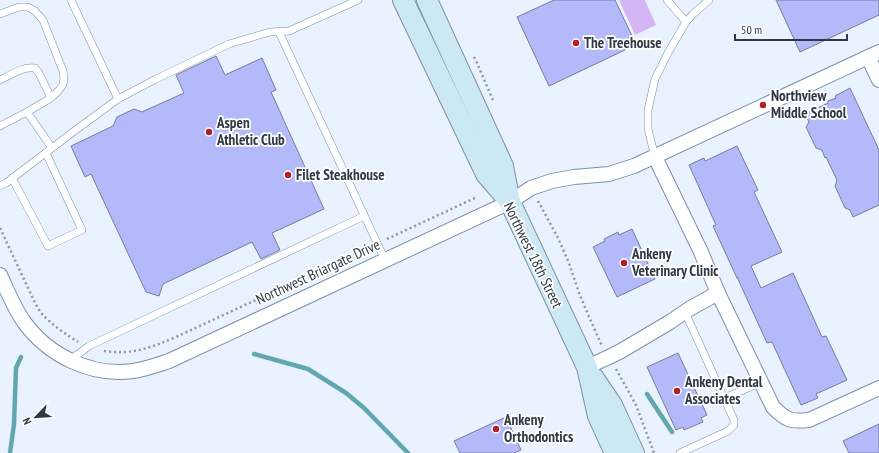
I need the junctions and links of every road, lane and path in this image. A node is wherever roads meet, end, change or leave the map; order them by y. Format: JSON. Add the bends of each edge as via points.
{"nodes":[{"id":1,"x":71,"y":0,"type":"edge"},
{"id":2,"x":358,"y":0,"type":"edge"},
{"id":3,"x":403,"y":0,"type":"edge"},
{"id":4,"x":427,"y":0,"type":"edge"},
{"id":5,"x":667,"y":0,"type":"edge"},
{"id":6,"x":709,"y":0,"type":"edge"},
{"id":7,"x":347,"y":2,"type":"edge"},
{"id":8,"x":0,"y":14,"type":"edge"},
{"id":9,"x":686,"y":22,"type":"junction"},
{"id":10,"x":279,"y":32,"type":"junction"},
{"id":11,"x":873,"y":55,"type":"edge"},
{"id":12,"x":474,"y":57,"type":"dead end"},
{"id":13,"x":0,"y":80,"type":"edge"},
{"id":14,"x":879,"y":80,"type":"edge"},
{"id":15,"x":52,"y":98,"type":"junction"},
{"id":16,"x":118,"y":99,"type":"junction"},
{"id":17,"x":495,"y":105,"type":"dead end"},
{"id":18,"x":27,"y":112,"type":"junction"},
{"id":19,"x":0,"y":126,"type":"edge"},
{"id":20,"x":52,"y":148,"type":"junction"},
{"id":21,"x":46,"y":153,"type":"junction"},
{"id":22,"x":655,"y":157,"type":"junction"},
{"id":23,"x":12,"y":178,"type":"junction"},
{"id":24,"x":0,"y":186,"type":"edge"},
{"id":25,"x":531,"y":188,"type":"junction"},
{"id":26,"x":510,"y":202,"type":"junction"},
{"id":27,"x":364,"y":216,"type":"junction"},
{"id":28,"x":384,"y":260,"type":"junction"},
{"id":29,"x":0,"y":275,"type":"edge"},
{"id":30,"x":718,"y":293,"type":"junction"},
{"id":31,"x":685,"y":312,"type":"junction"},
{"id":32,"x":609,"y":357,"type":"junction"},
{"id":33,"x":69,"y":360,"type":"junction"},
{"id":34,"x":587,"y":367,"type":"junction"},
{"id":35,"x":760,"y":382,"type":"junction"},
{"id":36,"x":879,"y":388,"type":"edge"},
{"id":37,"x":725,"y":398,"type":"junction"},
{"id":38,"x":615,"y":453,"type":"edge"},
{"id":39,"x":634,"y":453,"type":"edge"},
{"id":40,"x":654,"y":453,"type":"edge"},
{"id":41,"x":680,"y":453,"type":"edge"}],
"edges":[{"from":1,"to":16,"type":"lane"},
{"from":2,"to":7,"type":"lane"},
{"from":3,"to":26,"type":"main road","name":"Northwest 18th Street","via":[[486,174]]},
{"from":4,"to":26,"type":"main road","via":[[503,166]]},
{"from":5,"to":9,"type":"lane"},
{"from":6,"to":9,"type":"lane"},
{"from":7,"to":10,"type":"lane","via":[[290,31]]},
{"from":8,"to":15,"type":"lane","via":[[19,6],[28,7],[43,20],[65,79]]},
{"from":9,"to":22,"type":"lane","via":[[655,79],[648,110],[648,129]]},
{"from":10,"to":16,"type":"lane","via":[[270,32],[229,44]]},
{"from":10,"to":27,"type":"lane"},
{"from":11,"to":14,"type":"street","name":"Northwest Briargate Drive"},
{"from":11,"to":22,"type":"street","name":"Northwest Briargate Drive"},
{"from":12,"to":17,"type":"path"},
{"from":13,"to":15,"type":"lane","via":[[24,68],[35,68]]},
{"from":15,"to":18,"type":"lane"},
{"from":16,"to":20,"type":"lane"},
{"from":18,"to":19,"type":"lane"},
{"from":18,"to":20,"type":"lane"},
{"from":20,"to":21,"type":"lane"},
{"from":21,"to":23,"type":"lane"},
{"from":21,"to":23,"type":"lane","via":[[82,230],[48,246]]},
{"from":22,"to":25,"type":"street","name":"Northwest Briargate Drive","via":[[609,174],[574,177]]},
{"from":22,"to":30,"type":"street"},
{"from":23,"to":24,"type":"lane"},
{"from":25,"to":26,"type":"street","name":"Northwest Briargate Drive"},
{"from":25,"to":32,"type":"path","via":[[558,238],[590,320]]},
{"from":26,"to":28,"type":"street","name":"Northwest Briargate Drive"},
{"from":26,"to":34,"type":"main road","name":"Northwest 18th Street"},
{"from":27,"to":28,"type":"lane"},
{"from":27,"to":33,"type":"lane","via":[[89,346]]},
{"from":28,"to":33,"type":"street","name":"Northwest Briargate Drive","via":[[151,368],[110,372],[88,368]]},
{"from":29,"to":33,"type":"street","name":"Northwest Briargate Drive","via":[[23,321],[51,350]]},
{"from":30,"to":31,"type":"street"},
{"from":30,"to":35,"type":"street"},
{"from":31,"to":32,"type":"street"},
{"from":31,"to":37,"type":"lane"},
{"from":32,"to":34,"type":"street"},
{"from":32,"to":40,"type":"path","via":[[636,405]]},
{"from":34,"to":38,"type":"main road","name":"Northwest 18th Street","via":[[598,416]]},
{"from":34,"to":39,"type":"main road","via":[[612,405]]},
{"from":35,"to":36,"type":"street","via":[[772,407],[782,416],[799,421],[809,420]]},
{"from":35,"to":37,"type":"lane"},
{"from":37,"to":41,"type":"lane","via":[[734,425],[728,431]]}]}
